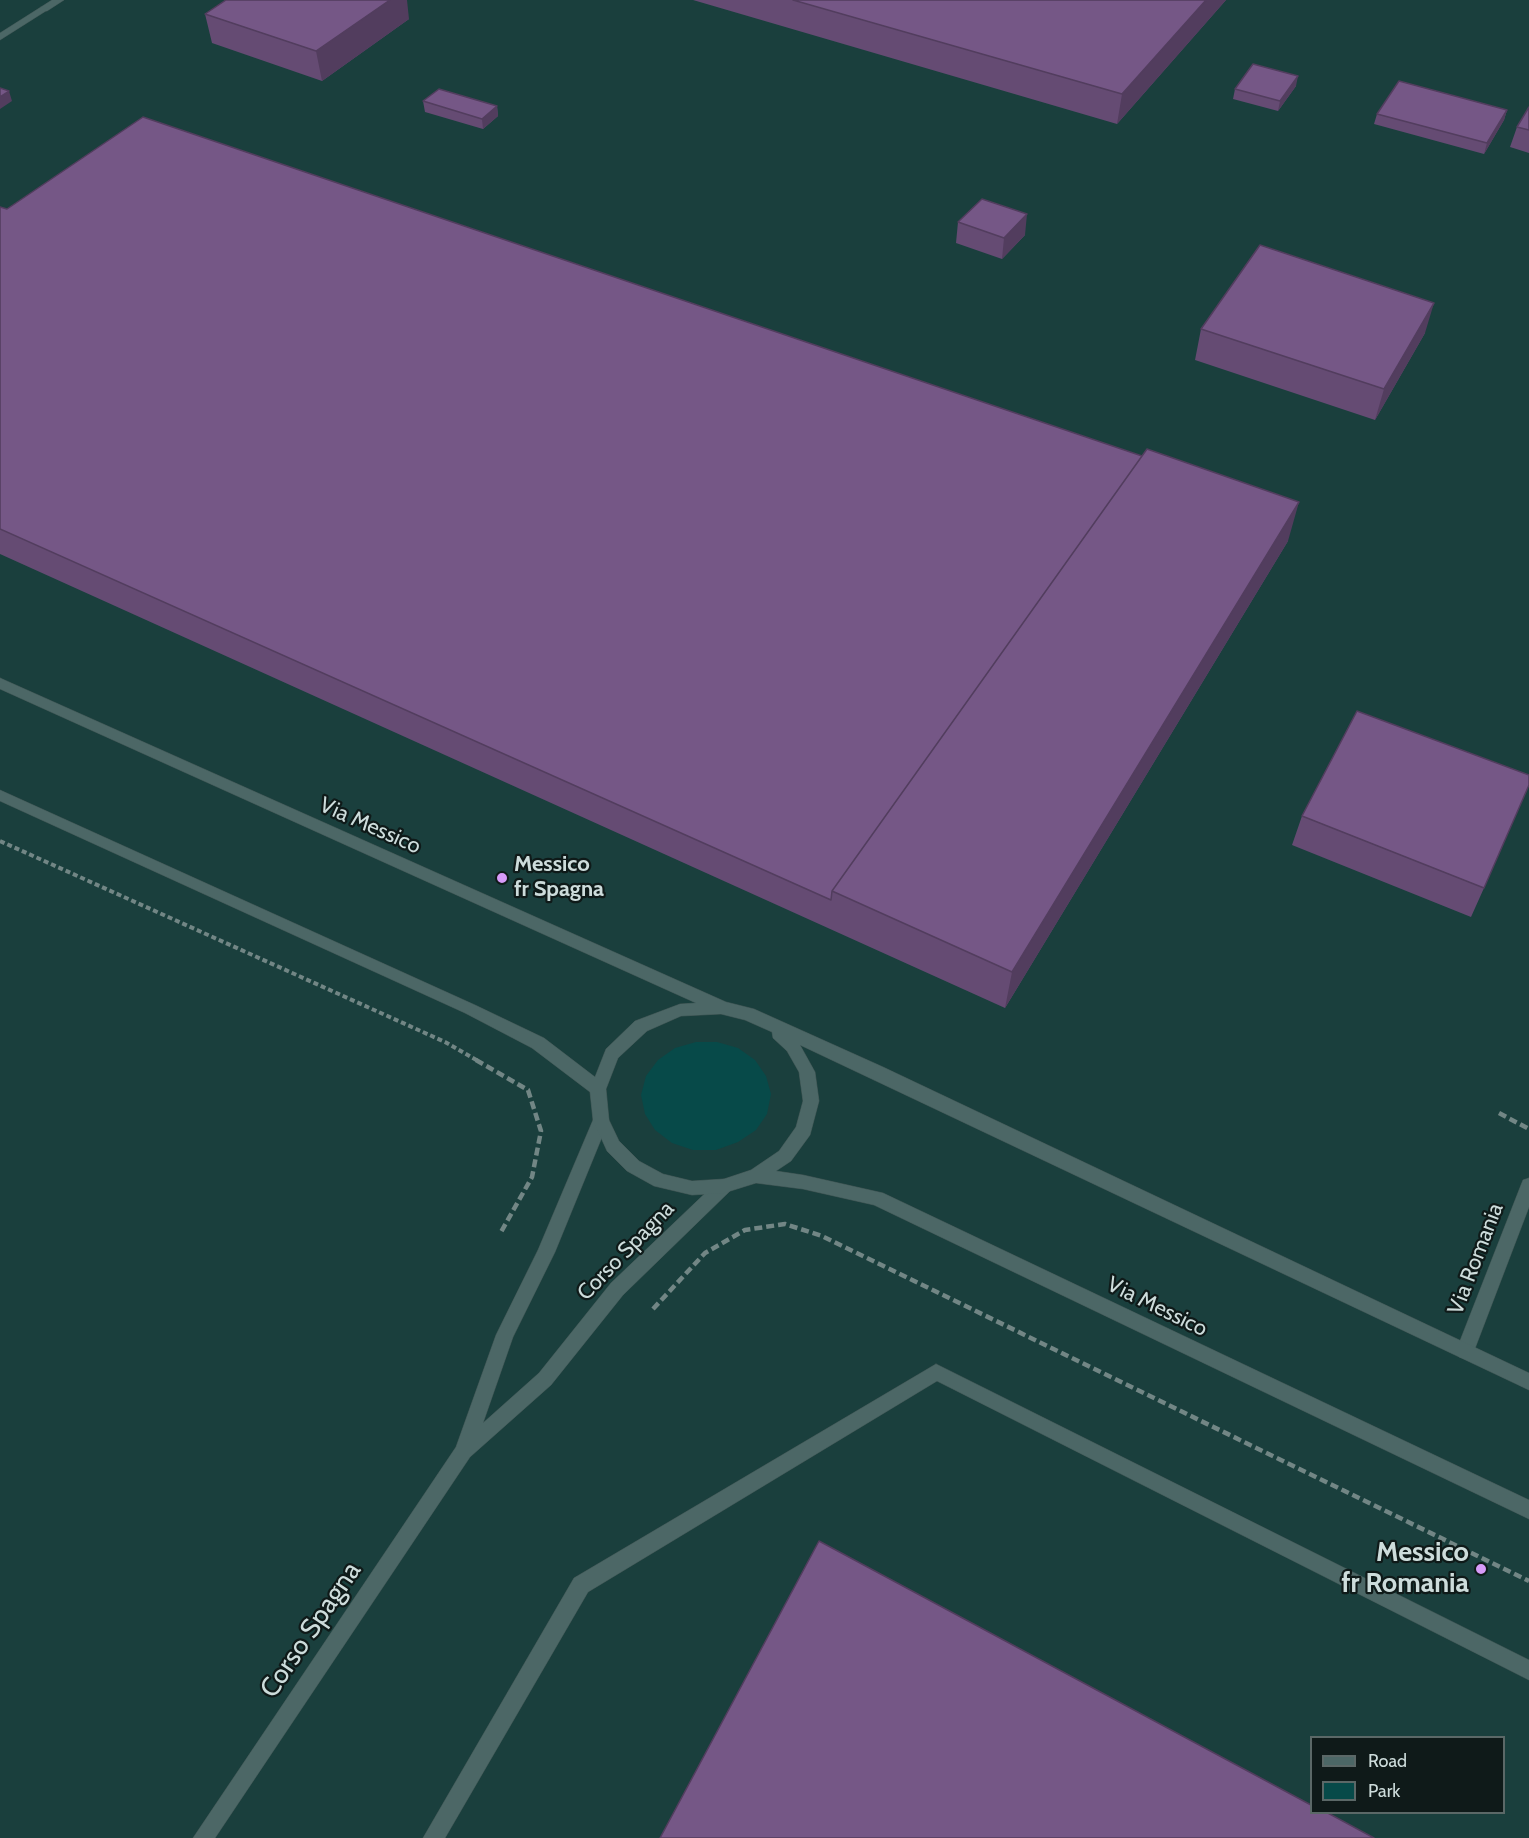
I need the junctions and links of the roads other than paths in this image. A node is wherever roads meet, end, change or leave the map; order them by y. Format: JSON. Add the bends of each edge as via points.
{"nodes":[{"id":1,"x":59,"y":0,"type":"edge"},
{"id":2,"x":0,"y":37,"type":"edge"},
{"id":3,"x":0,"y":683,"type":"edge"},
{"id":4,"x":0,"y":795,"type":"edge"},
{"id":5,"x":723,"y":1008,"type":"junction"},
{"id":6,"x":770,"y":1025,"type":"junction"},
{"id":7,"x":598,"y":1089,"type":"junction"},
{"id":8,"x":601,"y":1120,"type":"junction"},
{"id":9,"x":756,"y":1176,"type":"junction"},
{"id":10,"x":1529,"y":1185,"type":"edge"},
{"id":11,"x":724,"y":1186,"type":"junction"},
{"id":12,"x":1465,"y":1351,"type":"junction"},
{"id":13,"x":1529,"y":1382,"type":"edge"},
{"id":14,"x":463,"y":1452,"type":"junction"},
{"id":15,"x":1529,"y":1510,"type":"edge"},
{"id":16,"x":1529,"y":1670,"type":"edge"},
{"id":17,"x":203,"y":1838,"type":"edge"},
{"id":18,"x":433,"y":1838,"type":"edge"}],
"edges":[{"from":1,"to":2,"type":"street"},
{"from":3,"to":5,"type":"street","name":"Via Messico"},
{"from":4,"to":7,"type":"street","via":[[470,1009],[538,1044]]},
{"from":5,"to":6,"type":"street","name":"Via Messico"},
{"from":5,"to":7,"type":"street","name":"Via Messico","via":[[680,1010],[641,1026],[612,1054]]},
{"from":6,"to":9,"type":"street","name":"Via Messico","via":[[793,1046],[807,1072],[811,1101],[804,1130],[791,1148]]},
{"from":6,"to":12,"type":"street","name":"Via Messico","via":[[888,1077]]},
{"from":7,"to":8,"type":"street","name":"Via Messico"},
{"from":8,"to":11,"type":"street","name":"Via Messico","via":[[613,1146],[633,1166],[660,1181],[692,1188]]},
{"from":8,"to":14,"type":"street","name":"Corso Spagna","via":[[546,1252],[505,1335]]},
{"from":9,"to":11,"type":"street","name":"Via Messico"},
{"from":9,"to":15,"type":"street","name":"Via Messico","via":[[877,1198]]},
{"from":10,"to":12,"type":"street","name":"Via Romania"},
{"from":11,"to":14,"type":"street","name":"Corso Spagna","via":[[617,1288],[545,1379]]},
{"from":12,"to":13,"type":"street","name":"Via Messico"},
{"from":14,"to":17,"type":"street","name":"Corso Spagna"},
{"from":16,"to":18,"type":"street","via":[[936,1372],[581,1585]]}]}
